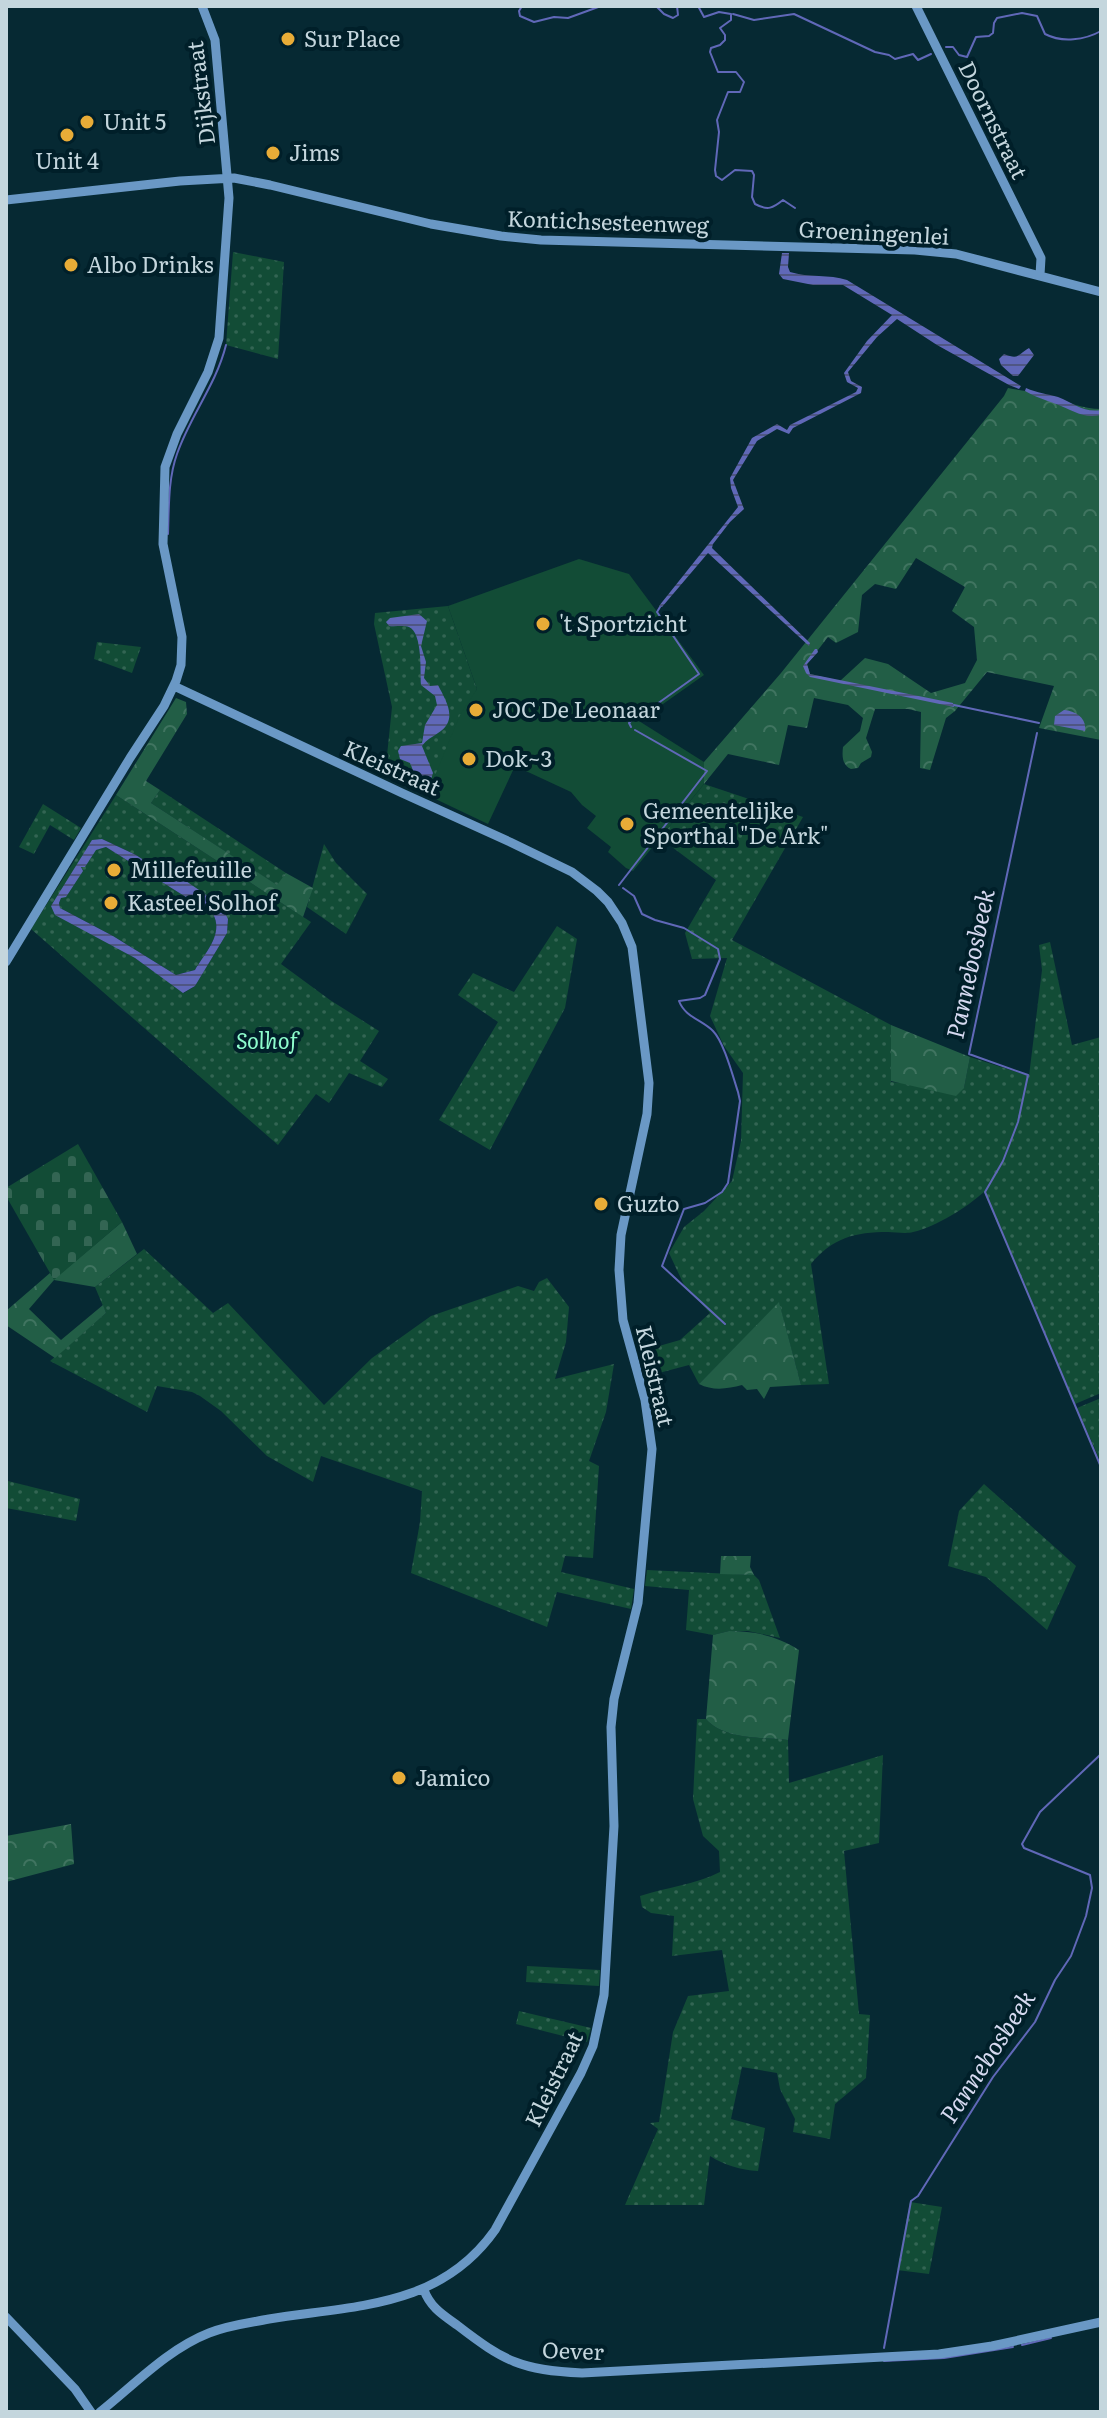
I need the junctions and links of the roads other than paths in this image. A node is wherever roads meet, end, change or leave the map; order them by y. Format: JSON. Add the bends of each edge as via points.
{"nodes":[{"id":1,"x":202,"y":6,"type":"edge"},
{"id":2,"x":916,"y":6,"type":"edge"},
{"id":3,"x":228,"y":178,"type":"junction"},
{"id":4,"x":6,"y":200,"type":"edge"},
{"id":5,"x":785,"y":246,"type":"joint"},
{"id":6,"x":1035,"y":274,"type":"junction"},
{"id":7,"x":1101,"y":292,"type":"edge"},
{"id":8,"x":174,"y":686,"type":"junction"},
{"id":9,"x":6,"y":962,"type":"edge"},
{"id":10,"x":424,"y":2290,"type":"junction"},
{"id":11,"x":6,"y":2317,"type":"edge"},
{"id":12,"x":1101,"y":2322,"type":"edge"},
{"id":13,"x":91,"y":2412,"type":"edge"},
{"id":14,"x":100,"y":2412,"type":"edge"}],
"edges":[{"from":1,"to":3,"type":"street","name":"Dijkstraat","via":[[215,40]]},
{"from":2,"to":6,"type":"street","name":"Doornstraat","via":[[1041,258]]},
{"from":3,"to":4,"type":"street","name":"Kontichsesteenweg"},
{"from":3,"to":5,"type":"street","name":"Kontichsesteenweg","via":[[501,236]]},
{"from":3,"to":8,"type":"street","name":"Dijkstraat","via":[[219,338],[165,467],[163,544],[182,637]]},
{"from":5,"to":6,"type":"street","name":"Groeningenlei","via":[[956,254]]},
{"from":6,"to":7,"type":"street","name":"Groeningenlei"},
{"from":8,"to":9,"type":"street","name":"Dijkstraat"},
{"from":8,"to":10,"type":"street","name":"Kleistraat","via":[[583,879],[618,916],[634,958],[647,1114],[621,1235],[619,1270],[623,1320],[652,1449],[638,1603],[611,1727],[614,1826],[604,1995],[588,2058],[495,2230],[464,2266]]},
{"from":10,"to":12,"type":"street","name":"Oever","via":[[434,2308],[491,2351],[543,2371],[582,2373],[939,2354]]},
{"from":10,"to":14,"type":"street","via":[[210,2333],[174,2353]]},
{"from":11,"to":13,"type":"street"}]}
